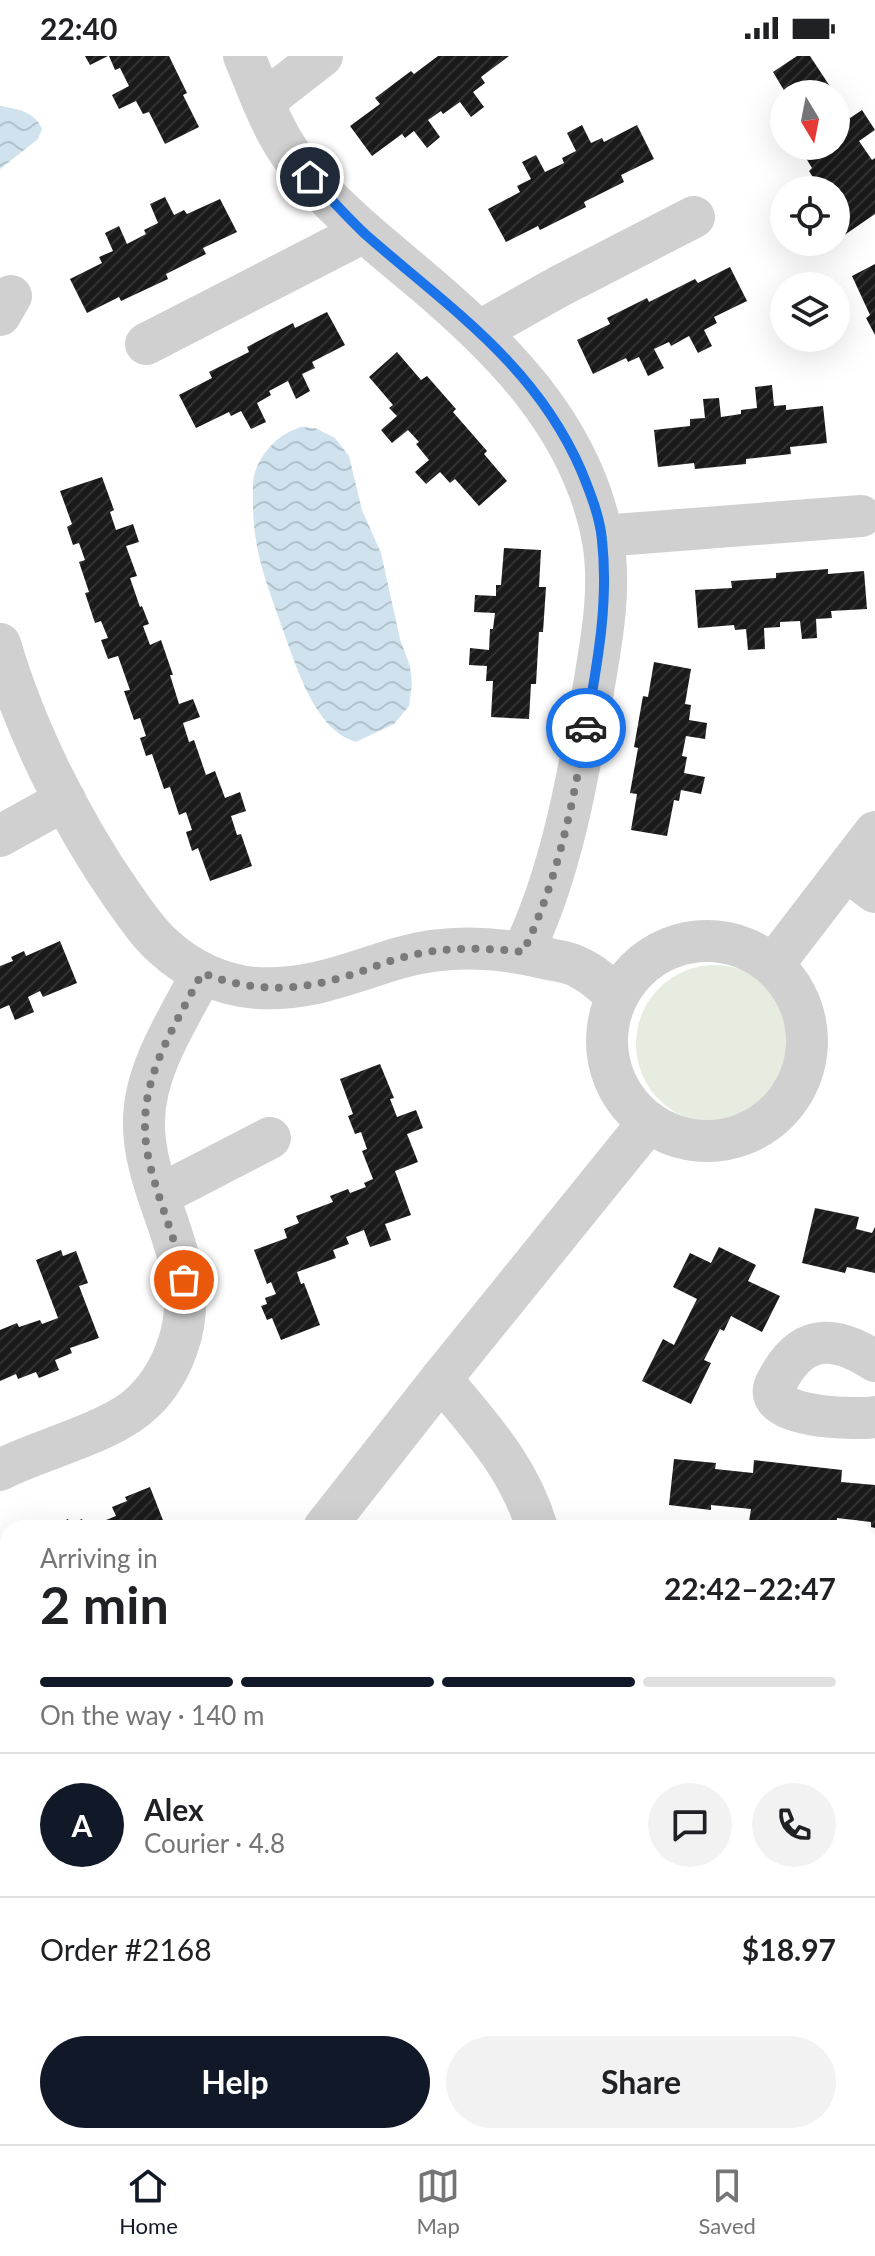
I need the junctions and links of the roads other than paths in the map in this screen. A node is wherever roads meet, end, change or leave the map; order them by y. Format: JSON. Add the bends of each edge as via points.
{"nodes":[{"id":1,"x":244,"y":56,"type":"edge"},
{"id":2,"x":322,"y":56,"type":"edge"},
{"id":3,"x":263,"y":102,"type":"junction"},
{"id":4,"x":694,"y":217,"type":"dead end"},
{"id":5,"x":364,"y":232,"type":"junction"},
{"id":6,"x":480,"y":331,"type":"junction"},
{"id":7,"x":146,"y":344,"type":"dead end"},
{"id":8,"x":861,"y":516,"type":"dead end"},
{"id":9,"x":602,"y":536,"type":"junction"},
{"id":10,"x":0,"y":644,"type":"edge"},
{"id":11,"x":65,"y":800,"type":"junction"},
{"id":12,"x":875,"y":832,"type":"edge"},
{"id":13,"x":0,"y":836,"type":"edge"},
{"id":14,"x":860,"y":881,"type":"edge"},
{"id":15,"x":523,"y":952,"type":"junction"},
{"id":16,"x":773,"y":965,"type":"junction"},
{"id":17,"x":202,"y":973,"type":"junction"},
{"id":18,"x":616,"y":996,"type":"junction"},
{"id":19,"x":648,"y":1123,"type":"junction"},
{"id":20,"x":270,"y":1138,"type":"dead end"},
{"id":21,"x":160,"y":1195,"type":"junction"},
{"id":22,"x":875,"y":1361,"type":"edge"},
{"id":23,"x":441,"y":1379,"type":"junction"},
{"id":24,"x":875,"y":1417,"type":"edge"},
{"id":25,"x":0,"y":1470,"type":"edge"},
{"id":26,"x":330,"y":1520,"type":"edge"},
{"id":27,"x":534,"y":1520,"type":"edge"}],
"edges":[{"from":1,"to":3,"type":"street"},
{"from":2,"to":3,"type":"street"},
{"from":3,"to":5,"type":"street","via":[[296,162]]},
{"from":4,"to":6,"type":"street"},
{"from":5,"to":6,"type":"street"},
{"from":5,"to":7,"type":"street"},
{"from":6,"to":9,"type":"street","via":[[553,415],[583,475]]},
{"from":8,"to":9,"type":"street"},
{"from":9,"to":15,"type":"street","via":[[604,614],[580,767],[545,899]]},
{"from":10,"to":11,"type":"street"},
{"from":11,"to":13,"type":"street"},
{"from":11,"to":17,"type":"street","via":[[111,879],[154,937]]},
{"from":12,"to":14,"type":"street"},
{"from":14,"to":16,"type":"street"},
{"from":15,"to":17,"type":"street","via":[[440,951],[306,986],[257,988]]},
{"from":15,"to":18,"type":"street","via":[[575,965]]},
{"from":16,"to":18,"type":"street","via":[[744,947],[711,940],[678,945],[647,959]]},
{"from":16,"to":19,"type":"street","via":[[794,991],[806,1023],[806,1057],[795,1089],[774,1116],[746,1133],[712,1142],[679,1138]]},
{"from":17,"to":21,"type":"street","via":[[149,1083],[144,1120]]},
{"from":18,"to":19,"type":"street","via":[[606,1048],[612,1077]]},
{"from":19,"to":23,"type":"street"},
{"from":20,"to":21,"type":"street"},
{"from":21,"to":25,"type":"street","via":[[186,1295],[182,1334],[163,1377],[131,1412]]},
{"from":22,"to":24,"type":"street","via":[[833,1341],[811,1345],[790,1361],[774,1387],[776,1400],[787,1407],[835,1418]]},
{"from":23,"to":26,"type":"street"},
{"from":23,"to":27,"type":"street","via":[[499,1448]]}]}
